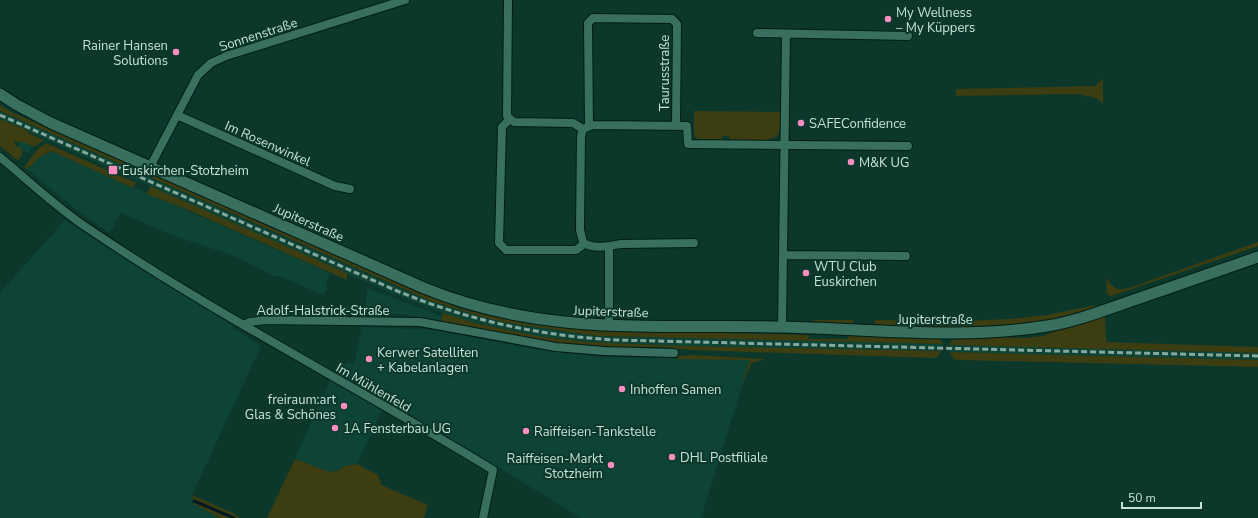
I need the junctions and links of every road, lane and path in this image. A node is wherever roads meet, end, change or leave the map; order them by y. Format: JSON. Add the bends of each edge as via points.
{"nodes":[{"id":1,"x":405,"y":0,"type":"edge"},
{"id":2,"x":508,"y":0,"type":"edge"},
{"id":3,"x":757,"y":33,"type":"dead end"},
{"id":4,"x":786,"y":35,"type":"junction"},
{"id":5,"x":908,"y":36,"type":"dead end"},
{"id":6,"x":0,"y":94,"type":"edge"},
{"id":7,"x":177,"y":115,"type":"junction"},
{"id":8,"x":510,"y":119,"type":"junction"},
{"id":9,"x":676,"y":126,"type":"junction"},
{"id":10,"x":586,"y":127,"type":"junction"},
{"id":11,"x":784,"y":145,"type":"junction"},
{"id":12,"x":908,"y":146,"type":"dead end"},
{"id":13,"x":0,"y":157,"type":"edge"},
{"id":14,"x":150,"y":167,"type":"junction"},
{"id":15,"x":350,"y":189,"type":"dead end"},
{"id":16,"x":584,"y":244,"type":"junction"},
{"id":17,"x":694,"y":244,"type":"dead end"},
{"id":18,"x":609,"y":246,"type":"junction"},
{"id":19,"x":783,"y":255,"type":"junction"},
{"id":20,"x":906,"y":256,"type":"dead end"},
{"id":21,"x":1258,"y":257,"type":"edge"},
{"id":22,"x":243,"y":325,"type":"junction"},
{"id":23,"x":609,"y":325,"type":"junction"},
{"id":24,"x":782,"y":327,"type":"junction"},
{"id":25,"x":674,"y":353,"type":"dead end"},
{"id":26,"x":483,"y":518,"type":"edge"}],
"edges":[{"from":1,"to":7,"type":"street","name":"Sonnenstraße","via":[[217,59],[198,75]]},
{"from":2,"to":8,"type":"street","via":[[507,116]]},
{"from":3,"to":4,"type":"street"},
{"from":4,"to":5,"type":"street"},
{"from":4,"to":11,"type":"street"},
{"from":6,"to":14,"type":"street","name":"Jupiterstraße","via":[[51,123]]},
{"from":7,"to":14,"type":"street","name":"Sonnenstraße"},
{"from":7,"to":15,"type":"street","name":"Im Rosenwinkel","via":[[335,186]]},
{"from":8,"to":10,"type":"street","name":"Taurusstraße","via":[[514,122],[573,123]]},
{"from":8,"to":16,"type":"street","via":[[502,127],[499,243],[506,250],[576,250]]},
{"from":9,"to":10,"type":"street","name":"Taurusstraße"},
{"from":9,"to":10,"type":"street","name":"Taurusstraße","via":[[677,24],[672,19],[593,18],[588,23]]},
{"from":9,"to":11,"type":"street","name":"Taurusstraße","via":[[687,126],[688,144]]},
{"from":10,"to":16,"type":"street","name":"Taurusstraße","via":[[581,136],[580,230]]},
{"from":11,"to":12,"type":"street"},
{"from":11,"to":19,"type":"street"},
{"from":13,"to":22,"type":"street","name":"Adolf-Halstrick-Straße","via":[[88,229]]},
{"from":14,"to":23,"type":"street","name":"Jupiterstraße","via":[[452,299],[524,318]]},
{"from":16,"to":18,"type":"street"},
{"from":17,"to":18,"type":"street"},
{"from":18,"to":23,"type":"street"},
{"from":19,"to":20,"type":"street"},
{"from":19,"to":24,"type":"street"},
{"from":21,"to":24,"type":"street","name":"Jupiterstraße","via":[[1103,311],[1049,325],[986,332],[946,333],[860,332]]},
{"from":22,"to":25,"type":"street","name":"Adolf-Halstrick-Straße","via":[[266,320],[420,322],[556,347]]},
{"from":22,"to":26,"type":"street","name":"Im Mühlenfeld","via":[[493,470]]},
{"from":23,"to":24,"type":"street","name":"Jupiterstraße"}]}
